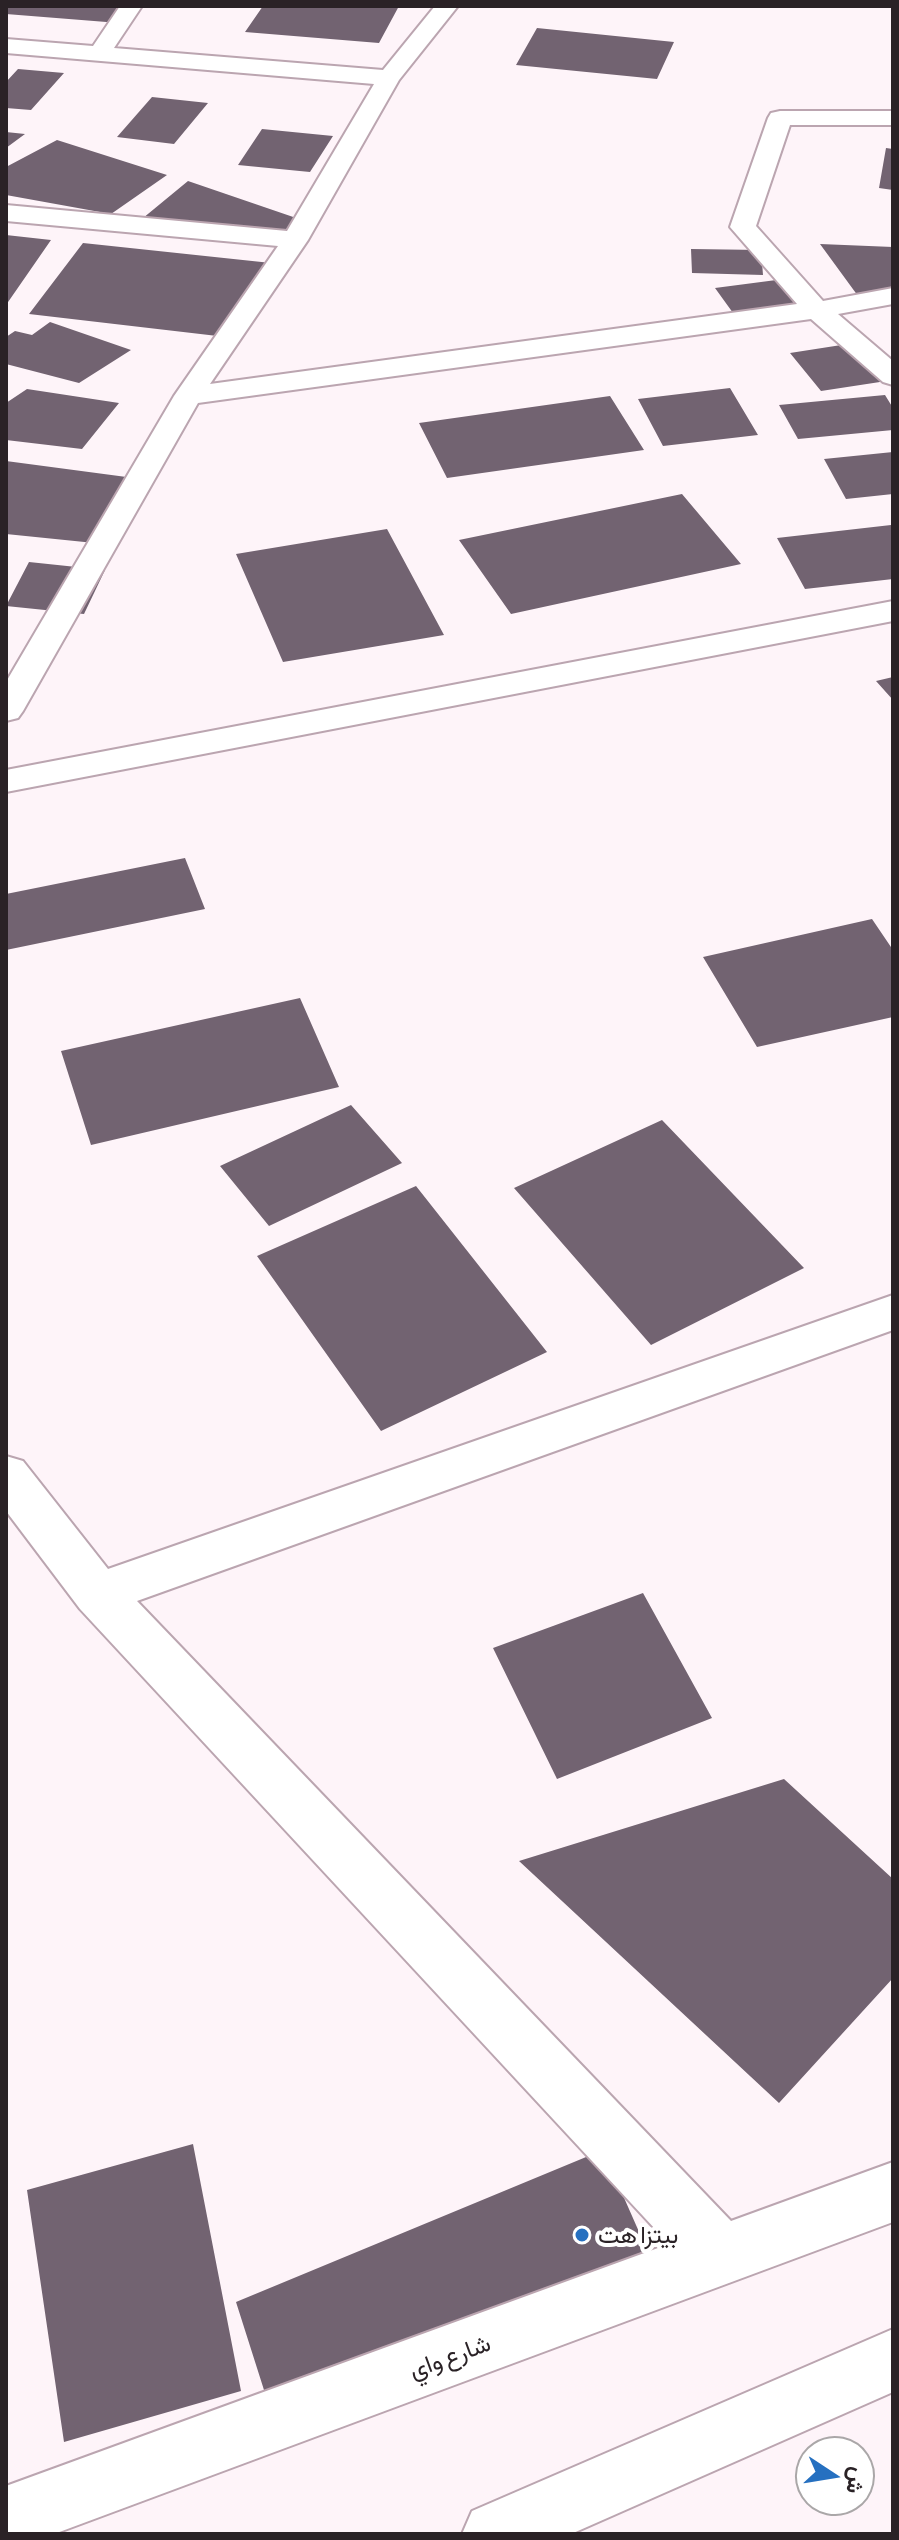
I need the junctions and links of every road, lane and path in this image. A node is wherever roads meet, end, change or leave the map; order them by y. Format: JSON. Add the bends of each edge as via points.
{"nodes":[{"id":1,"x":131,"y":6,"type":"edge"},
{"id":2,"x":447,"y":6,"type":"edge"},
{"id":3,"x":6,"y":46,"type":"edge"},
{"id":4,"x":99,"y":54,"type":"junction"},
{"id":5,"x":389,"y":78,"type":"junction"},
{"id":6,"x":893,"y":118,"type":"edge"},
{"id":7,"x":6,"y":213,"type":"edge"},
{"id":8,"x":295,"y":240,"type":"junction"},
{"id":9,"x":893,"y":296,"type":"edge"},
{"id":10,"x":817,"y":310,"type":"junction"},
{"id":11,"x":893,"y":376,"type":"edge"},
{"id":12,"x":188,"y":396,"type":"junction"},
{"id":13,"x":893,"y":611,"type":"edge"},
{"id":14,"x":6,"y":711,"type":"edge"},
{"id":15,"x":6,"y":781,"type":"edge"},
{"id":16,"x":893,"y":1312,"type":"edge"},
{"id":17,"x":6,"y":1475,"type":"edge"},
{"id":18,"x":98,"y":1594,"type":"junction"},
{"id":19,"x":893,"y":2192,"type":"edge"},
{"id":20,"x":723,"y":2257,"type":"junction"},
{"id":21,"x":893,"y":2360,"type":"edge"},
{"id":22,"x":6,"y":2519,"type":"edge"},
{"id":23,"x":495,"y":2534,"type":"edge"}],
"edges":[{"from":1,"to":4,"type":"street"},
{"from":2,"to":5,"type":"street"},
{"from":3,"to":4,"type":"street"},
{"from":4,"to":5,"type":"street"},
{"from":5,"to":8,"type":"street"},
{"from":6,"to":10,"type":"street","via":[[780,118],[743,227]]},
{"from":7,"to":8,"type":"street"},
{"from":8,"to":12,"type":"street"},
{"from":9,"to":10,"type":"street"},
{"from":10,"to":11,"type":"street"},
{"from":10,"to":12,"type":"street"},
{"from":12,"to":14,"type":"street"},
{"from":13,"to":15,"type":"street"},
{"from":16,"to":18,"type":"street"},
{"from":17,"to":18,"type":"street"},
{"from":18,"to":20,"type":"street"},
{"from":19,"to":20,"type":"street","name":"شارع واي"},
{"from":20,"to":22,"type":"street","name":"شارع واي"},
{"from":21,"to":23,"type":"street"}]}
